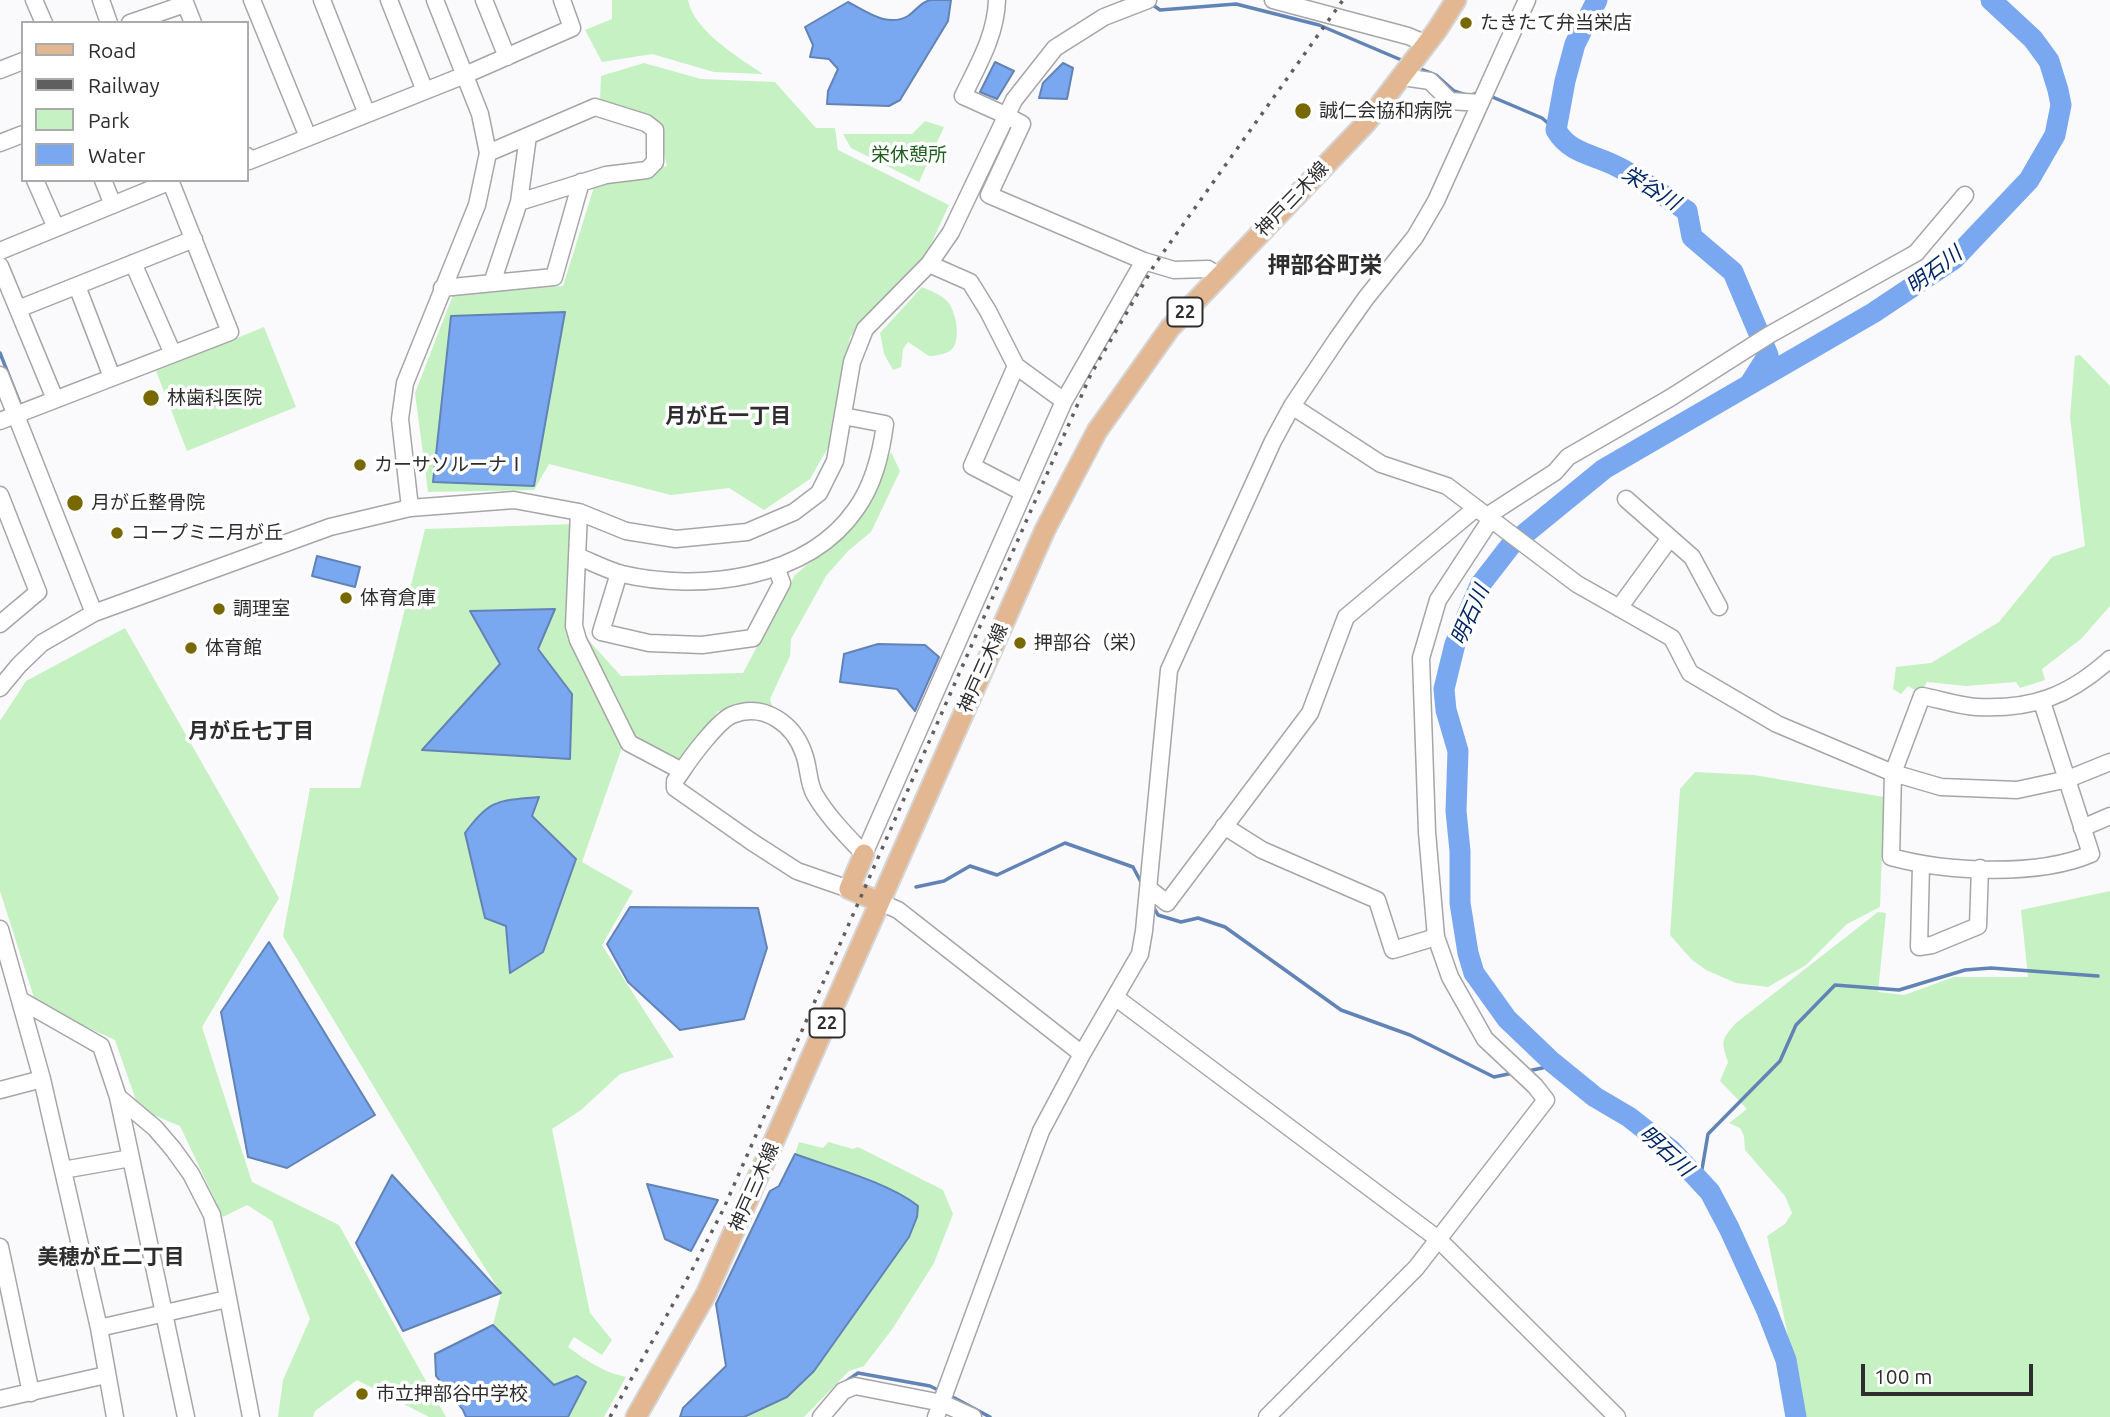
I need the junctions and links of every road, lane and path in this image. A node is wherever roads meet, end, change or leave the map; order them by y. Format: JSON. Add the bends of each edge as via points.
{"nodes":[{"id":1,"x":34,"y":0,"type":"edge"},
{"id":2,"x":101,"y":0,"type":"edge"},
{"id":3,"x":252,"y":0,"type":"edge"},
{"id":4,"x":322,"y":0,"type":"edge"},
{"id":5,"x":389,"y":0,"type":"edge"},
{"id":6,"x":435,"y":0,"type":"edge"},
{"id":7,"x":484,"y":0,"type":"edge"},
{"id":8,"x":562,"y":0,"type":"edge"},
{"id":9,"x":997,"y":0,"type":"edge"},
{"id":10,"x":1148,"y":0,"type":"edge"},
{"id":11,"x":1273,"y":0,"type":"edge"},
{"id":12,"x":1456,"y":0,"type":"edge"},
{"id":13,"x":1527,"y":0,"type":"edge"},
{"id":14,"x":184,"y":2,"type":"edge"},
{"id":15,"x":43,"y":21,"type":"edge"},
{"id":16,"x":108,"y":21,"type":"edge"},
{"id":17,"x":135,"y":21,"type":"edge"},
{"id":18,"x":192,"y":21,"type":"edge"},
{"id":19,"x":507,"y":57,"type":"junction"},
{"id":20,"x":21,"y":62,"type":"edge"},
{"id":21,"x":1413,"y":63,"type":"junction"},
{"id":22,"x":0,"y":70,"type":"edge"},
{"id":23,"x":465,"y":75,"type":"junction"},
{"id":24,"x":425,"y":91,"type":"junction"},
{"id":25,"x":1484,"y":96,"type":"junction"},
{"id":26,"x":366,"y":114,"type":"junction"},
{"id":27,"x":1005,"y":115,"type":"junction"},
{"id":28,"x":528,"y":136,"type":"junction"},
{"id":29,"x":308,"y":137,"type":"junction"},
{"id":30,"x":21,"y":141,"type":"edge"},
{"id":31,"x":0,"y":143,"type":"edge"},
{"id":32,"x":488,"y":153,"type":"junction"},
{"id":33,"x":248,"y":158,"type":"edge"},
{"id":34,"x":36,"y":182,"type":"edge"},
{"id":35,"x":104,"y":182,"type":"edge"},
{"id":36,"x":168,"y":182,"type":"edge"},
{"id":37,"x":170,"y":182,"type":"edge"},
{"id":38,"x":581,"y":182,"type":"junction"},
{"id":39,"x":1965,"y":195,"type":"dead end"},
{"id":40,"x":519,"y":202,"type":"junction"},
{"id":41,"x":113,"y":205,"type":"junction"},
{"id":42,"x":56,"y":228,"type":"junction"},
{"id":43,"x":194,"y":239,"type":"junction"},
{"id":44,"x":0,"y":251,"type":"edge"},
{"id":45,"x":1144,"y":261,"type":"junction"},
{"id":46,"x":133,"y":263,"type":"junction"},
{"id":47,"x":929,"y":264,"type":"junction"},
{"id":48,"x":0,"y":266,"type":"edge"},
{"id":49,"x":1219,"y":276,"type":"junction"},
{"id":50,"x":492,"y":283,"type":"junction"},
{"id":51,"x":77,"y":286,"type":"junction"},
{"id":52,"x":442,"y":288,"type":"junction"},
{"id":53,"x":18,"y":309,"type":"junction"},
{"id":54,"x":173,"y":354,"type":"junction"},
{"id":55,"x":1016,"y":366,"type":"junction"},
{"id":56,"x":0,"y":375,"type":"edge"},
{"id":57,"x":112,"y":377,"type":"junction"},
{"id":58,"x":55,"y":399,"type":"junction"},
{"id":59,"x":1064,"y":401,"type":"junction"},
{"id":60,"x":1292,"y":406,"type":"junction"},
{"id":61,"x":16,"y":414,"type":"junction"},
{"id":62,"x":843,"y":416,"type":"junction"},
{"id":63,"x":0,"y":421,"type":"edge"},
{"id":64,"x":1022,"y":492,"type":"junction"},
{"id":65,"x":0,"y":495,"type":"edge"},
{"id":66,"x":1626,"y":499,"type":"dead end"},
{"id":67,"x":410,"y":508,"type":"junction"},
{"id":68,"x":579,"y":512,"type":"junction"},
{"id":69,"x":1485,"y":514,"type":"junction"},
{"id":70,"x":1670,"y":538,"type":"junction"},
{"id":71,"x":577,"y":556,"type":"junction"},
{"id":72,"x":776,"y":567,"type":"junction"},
{"id":73,"x":619,"y":573,"type":"junction"},
{"id":74,"x":1719,"y":607,"type":"dead end"},
{"id":75,"x":1619,"y":608,"type":"junction"},
{"id":76,"x":94,"y":614,"type":"junction"},
{"id":77,"x":0,"y":624,"type":"edge"},
{"id":78,"x":2110,"y":659,"type":"edge"},
{"id":79,"x":0,"y":688,"type":"edge"},
{"id":80,"x":2042,"y":702,"type":"junction"},
{"id":81,"x":2110,"y":762,"type":"edge"},
{"id":82,"x":681,"y":771,"type":"junction"},
{"id":83,"x":1893,"y":773,"type":"junction"},
{"id":84,"x":2068,"y":779,"type":"junction"},
{"id":85,"x":2110,"y":817,"type":"edge"},
{"id":86,"x":1224,"y":826,"type":"junction"},
{"id":87,"x":2082,"y":828,"type":"junction"},
{"id":88,"x":864,"y":853,"type":"junction"},
{"id":89,"x":1921,"y":865,"type":"junction"},
{"id":90,"x":1980,"y":868,"type":"junction"},
{"id":91,"x":1148,"y":888,"type":"junction"},
{"id":92,"x":849,"y":889,"type":"junction"},
{"id":93,"x":878,"y":901,"type":"junction"},
{"id":94,"x":0,"y":929,"type":"edge"},
{"id":95,"x":1436,"y":937,"type":"junction"},
{"id":96,"x":1115,"y":997,"type":"junction"},
{"id":97,"x":22,"y":1001,"type":"junction"},
{"id":98,"x":1082,"y":1054,"type":"junction"},
{"id":99,"x":42,"y":1079,"type":"junction"},
{"id":100,"x":0,"y":1090,"type":"edge"},
{"id":101,"x":118,"y":1097,"type":"junction"},
{"id":102,"x":131,"y":1158,"type":"junction"},
{"id":103,"x":63,"y":1170,"type":"junction"},
{"id":104,"x":1438,"y":1239,"type":"junction"},
{"id":105,"x":0,"y":1247,"type":"edge"},
{"id":106,"x":227,"y":1299,"type":"junction"},
{"id":107,"x":163,"y":1314,"type":"junction"},
{"id":108,"x":99,"y":1328,"type":"junction"},
{"id":109,"x":106,"y":1375,"type":"junction"},
{"id":110,"x":31,"y":1393,"type":"junction"},
{"id":111,"x":0,"y":1399,"type":"edge"},
{"id":112,"x":939,"y":1410,"type":"edge"},
{"id":113,"x":115,"y":1417,"type":"edge"},
{"id":114,"x":186,"y":1417,"type":"edge"},
{"id":115,"x":251,"y":1417,"type":"edge"},
{"id":116,"x":636,"y":1417,"type":"edge"},
{"id":117,"x":821,"y":1417,"type":"edge"},
{"id":118,"x":972,"y":1417,"type":"edge"},
{"id":119,"x":1267,"y":1417,"type":"edge"},
{"id":120,"x":1618,"y":1417,"type":"edge"}],
"edges":[{"from":1,"to":15,"type":"street"},
{"from":2,"to":16,"type":"street"},
{"from":3,"to":29,"type":"street"},
{"from":4,"to":26,"type":"street"},
{"from":5,"to":24,"type":"street"},
{"from":6,"to":23,"type":"street"},
{"from":7,"to":19,"type":"street"},
{"from":8,"to":19,"type":"street","via":[[572,28]]},
{"from":9,"to":27,"type":"street","via":[[987,46],[963,96]]},
{"from":10,"to":27,"type":"street","via":[[1104,17],[1055,48]]},
{"from":11,"to":21,"type":"street","via":[[1408,36]]},
{"from":12,"to":21,"type":"main road","name":"神戸三木線","number":"22"},
{"from":13,"to":25,"type":"street"},
{"from":14,"to":17,"type":"street"},
{"from":14,"to":18,"type":"street"},
{"from":19,"to":23,"type":"street"},
{"from":20,"to":22,"type":"street"},
{"from":21,"to":25,"type":"street","via":[[1450,100]]},
{"from":21,"to":49,"type":"main road","name":"神戸三木線","number":"22","via":[[1366,123]]},
{"from":23,"to":24,"type":"street"},
{"from":23,"to":32,"type":"street"},
{"from":24,"to":26,"type":"street"},
{"from":25,"to":60,"type":"street","via":[[1415,237],[1366,298]]},
{"from":26,"to":29,"type":"street"},
{"from":27,"to":45,"type":"street","via":[[1022,124],[989,195]]},
{"from":27,"to":47,"type":"street","via":[[951,232]]},
{"from":28,"to":32,"type":"street"},
{"from":28,"to":38,"type":"street","via":[[596,107],[655,130],[655,162],[647,170],[616,172]]},
{"from":28,"to":40,"type":"street"},
{"from":29,"to":33,"type":"street"},
{"from":30,"to":31,"type":"street"},
{"from":32,"to":52,"type":"street","via":[[477,205]]},
{"from":34,"to":42,"type":"street"},
{"from":35,"to":41,"type":"street"},
{"from":36,"to":41,"type":"street"},
{"from":37,"to":43,"type":"street"},
{"from":38,"to":40,"type":"street"},
{"from":38,"to":50,"type":"street","via":[[554,277]]},
{"from":39,"to":69,"type":"street","via":[[1916,253],[1769,335],[1568,457],[1555,472]]},
{"from":40,"to":50,"type":"street"},
{"from":41,"to":42,"type":"street"},
{"from":42,"to":44,"type":"street"},
{"from":43,"to":46,"type":"street"},
{"from":43,"to":54,"type":"street","via":[[230,332]]},
{"from":45,"to":49,"type":"street","via":[[1174,270],[1208,269]]},
{"from":45,"to":59,"type":"street"},
{"from":46,"to":51,"type":"street"},
{"from":46,"to":54,"type":"street"},
{"from":47,"to":55,"type":"street","via":[[970,282]]},
{"from":47,"to":62,"type":"street","via":[[865,329],[852,362]]},
{"from":48,"to":53,"type":"street"},
{"from":49,"to":93,"type":"main road","name":"神戸三木線","number":"22","via":[[1170,328],[1097,431],[1045,530]]},
{"from":50,"to":52,"type":"street"},
{"from":51,"to":53,"type":"street"},
{"from":51,"to":57,"type":"street"},
{"from":52,"to":67,"type":"street","via":[[405,383],[400,419]]},
{"from":53,"to":58,"type":"street"},
{"from":54,"to":57,"type":"street"},
{"from":55,"to":59,"type":"street"},
{"from":55,"to":64,"type":"street","via":[[972,466]]},
{"from":56,"to":61,"type":"street"},
{"from":57,"to":58,"type":"street"},
{"from":58,"to":61,"type":"street"},
{"from":59,"to":64,"type":"street"},
{"from":60,"to":69,"type":"street","via":[[1381,464],[1447,486]]},
{"from":60,"to":91,"type":"street","via":[[1169,670]]},
{"from":61,"to":63,"type":"street"},
{"from":61,"to":76,"type":"street"},
{"from":62,"to":68,"type":"street","via":[[835,461],[819,493],[794,512],[747,532],[676,540],[626,531]]},
{"from":62,"to":72,"type":"street","via":[[885,424],[875,475],[855,510],[821,545]]},
{"from":64,"to":88,"type":"street"},
{"from":65,"to":77,"type":"street","via":[[38,593]]},
{"from":66,"to":70,"type":"street"},
{"from":67,"to":68,"type":"street","via":[[514,500]]},
{"from":67,"to":76,"type":"street","via":[[330,527]]},
{"from":68,"to":71,"type":"street"},
{"from":69,"to":75,"type":"street","via":[[1577,584]]},
{"from":69,"to":86,"type":"street","via":[[1346,617],[1310,713]]},
{"from":69,"to":95,"type":"street","via":[[1437,600],[1421,658]]},
{"from":70,"to":74,"type":"street","via":[[1692,557]]},
{"from":70,"to":75,"type":"street"},
{"from":71,"to":73,"type":"street"},
{"from":71,"to":82,"type":"street","via":[[574,626],[578,640],[629,743]]},
{"from":72,"to":73,"type":"street","via":[[717,580],[682,582]]},
{"from":72,"to":73,"type":"street","via":[[782,583],[753,638],[702,645],[649,643],[601,632]]},
{"from":75,"to":83,"type":"street","via":[[1672,638],[1690,673],[1777,724]]},
{"from":76,"to":79,"type":"street","via":[[42,643]]},
{"from":78,"to":80,"type":"street","via":[[2088,680]]},
{"from":80,"to":83,"type":"street","via":[[1974,707],[1922,695]]},
{"from":80,"to":84,"type":"street"},
{"from":81,"to":84,"type":"street"},
{"from":82,"to":88,"type":"street","via":[[731,715],[761,711],[775,716],[792,730],[804,753],[813,793]]},
{"from":82,"to":92,"type":"street","via":[[675,788],[797,871]]},
{"from":83,"to":84,"type":"street","via":[[1941,787],[2017,790]]},
{"from":83,"to":89,"type":"street","via":[[1891,857]]},
{"from":84,"to":87,"type":"street"},
{"from":85,"to":87,"type":"street"},
{"from":86,"to":91,"type":"street","via":[[1167,903]]},
{"from":86,"to":95,"type":"street","via":[[1262,850],[1377,900],[1393,950]]},
{"from":87,"to":90,"type":"street","via":[[2091,854],[2010,870]]},
{"from":88,"to":92,"type":"main road"},
{"from":89,"to":90,"type":"street"},
{"from":89,"to":90,"type":"street","via":[[1919,947],[1978,926]]},
{"from":91,"to":96,"type":"street","via":[[1140,954]]},
{"from":92,"to":93,"type":"main road"},
{"from":93,"to":98,"type":"street","via":[[898,911]]},
{"from":93,"to":116,"type":"main road","name":"神戸三木線","number":"22","via":[[706,1294]]},
{"from":94,"to":97,"type":"street"},
{"from":95,"to":104,"type":"street","via":[[1450,977],[1485,1039],[1546,1100]]},
{"from":96,"to":98,"type":"street"},
{"from":96,"to":104,"type":"street"},
{"from":97,"to":99,"type":"street"},
{"from":97,"to":101,"type":"street","via":[[101,1046]]},
{"from":98,"to":112,"type":"street","via":[[1041,1131]]},
{"from":99,"to":100,"type":"street"},
{"from":99,"to":103,"type":"street"},
{"from":101,"to":102,"type":"street"},
{"from":101,"to":106,"type":"street","via":[[155,1128],[191,1174],[212,1215]]},
{"from":102,"to":103,"type":"street"},
{"from":102,"to":107,"type":"street"},
{"from":103,"to":108,"type":"street"},
{"from":104,"to":119,"type":"street","via":[[1416,1268]]},
{"from":104,"to":120,"type":"street"},
{"from":105,"to":110,"type":"street"},
{"from":106,"to":107,"type":"street"},
{"from":106,"to":115,"type":"street"},
{"from":107,"to":108,"type":"street"},
{"from":107,"to":114,"type":"street"},
{"from":108,"to":109,"type":"street"},
{"from":109,"to":110,"type":"street"},
{"from":109,"to":113,"type":"street"},
{"from":110,"to":111,"type":"street"},
{"from":112,"to":117,"type":"street","via":[[855,1385],[843,1391]]},
{"from":112,"to":118,"type":"street"}]}
